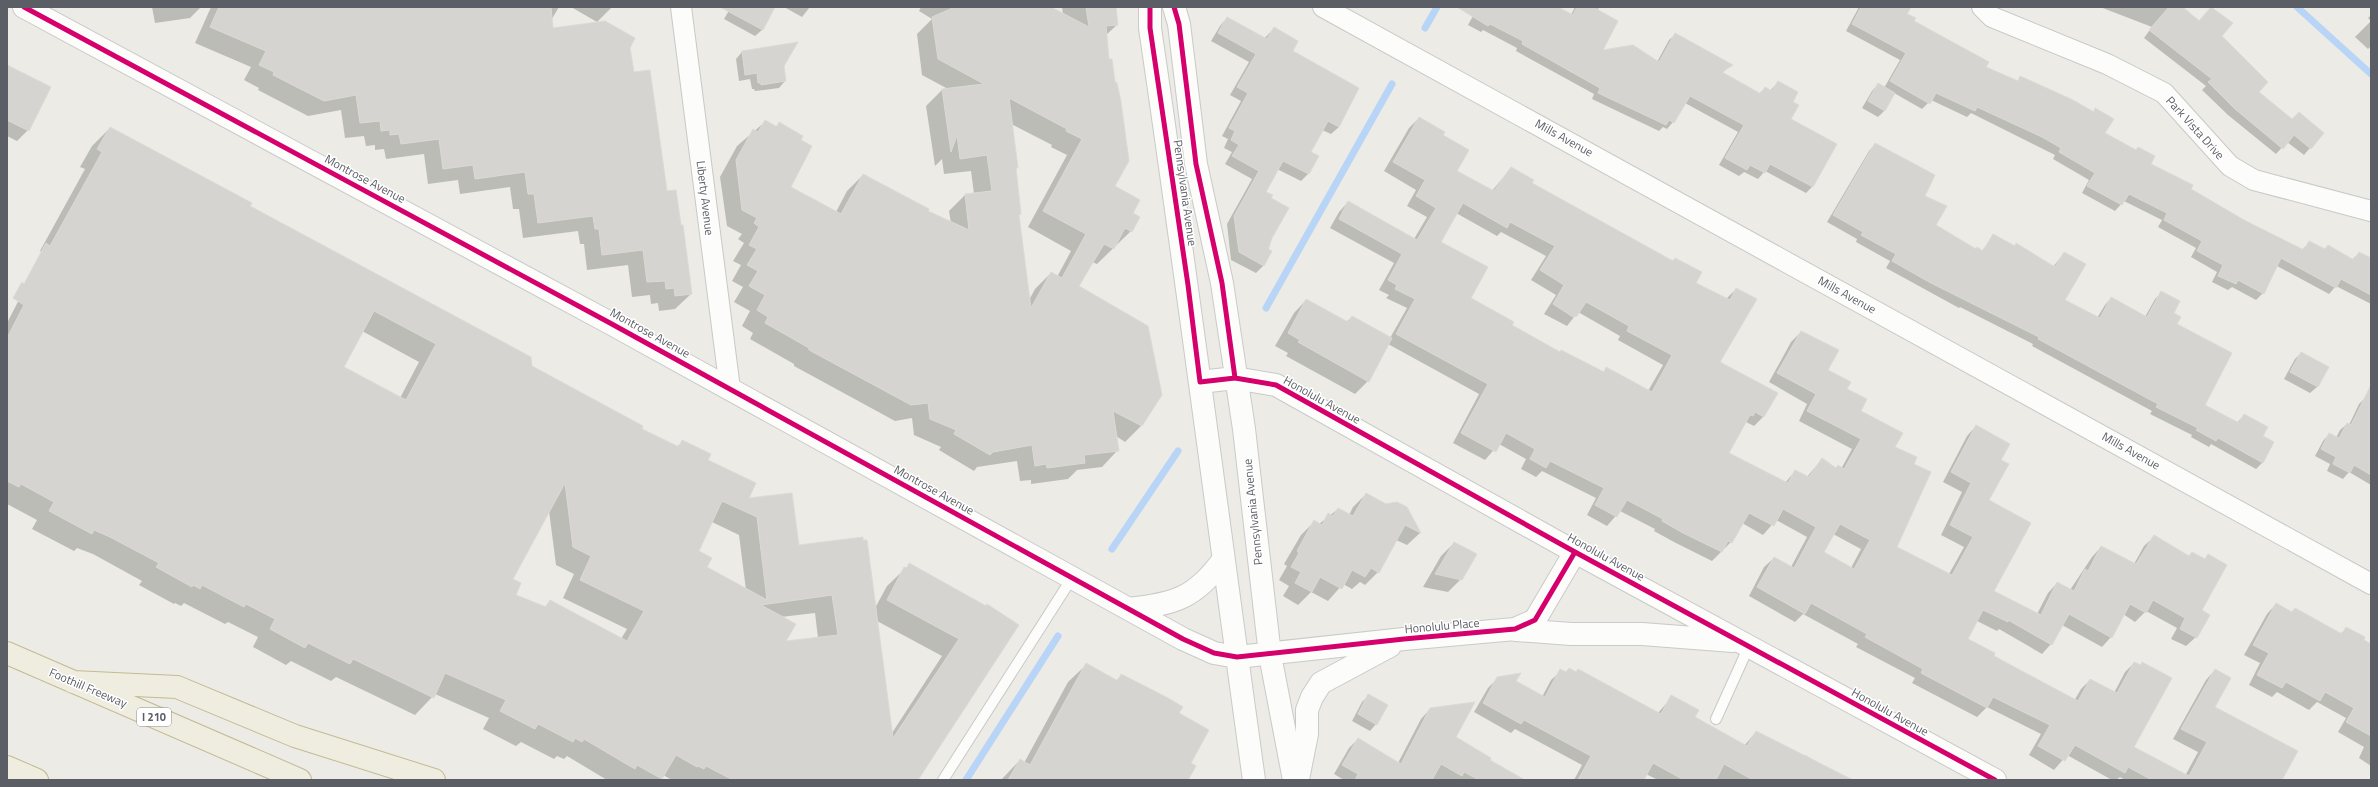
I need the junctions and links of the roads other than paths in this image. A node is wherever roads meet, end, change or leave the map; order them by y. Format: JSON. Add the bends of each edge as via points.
{"nodes":[{"id":1,"x":24,"y":7,"type":"edge"},
{"id":2,"x":680,"y":7,"type":"edge"},
{"id":3,"x":1150,"y":7,"type":"edge"},
{"id":4,"x":1174,"y":7,"type":"edge"},
{"id":5,"x":1322,"y":7,"type":"edge"},
{"id":6,"x":1982,"y":7,"type":"edge"},
{"id":7,"x":2371,"y":211,"type":"edge"},
{"id":8,"x":1235,"y":378,"type":"junction"},
{"id":9,"x":1200,"y":382,"type":"junction"},
{"id":10,"x":730,"y":389,"type":"junction"},
{"id":11,"x":1575,"y":552,"type":"junction"},
{"id":12,"x":1223,"y":560,"type":"junction"},
{"id":13,"x":1072,"y":578,"type":"junction"},
{"id":14,"x":2371,"y":584,"type":"edge"},
{"id":15,"x":1128,"y":609,"type":"junction"},
{"id":16,"x":1515,"y":630,"type":"junction"},
{"id":17,"x":1404,"y":639,"type":"junction"},
{"id":18,"x":1745,"y":644,"type":"junction"},
{"id":19,"x":7,"y":653,"type":"edge"},
{"id":20,"x":1270,"y":655,"type":"junction"},
{"id":21,"x":1237,"y":657,"type":"junction"},
{"id":22,"x":73,"y":682,"type":"junction"},
{"id":23,"x":1716,"y":719,"type":"dead end"},
{"id":24,"x":7,"y":767,"type":"edge"},
{"id":25,"x":37,"y":780,"type":"edge"},
{"id":26,"x":300,"y":780,"type":"edge"},
{"id":27,"x":434,"y":780,"type":"edge"},
{"id":28,"x":943,"y":780,"type":"edge"},
{"id":29,"x":1254,"y":780,"type":"edge"},
{"id":30,"x":1294,"y":780,"type":"edge"},
{"id":31,"x":1298,"y":780,"type":"edge"},
{"id":32,"x":1995,"y":780,"type":"edge"}],
"edges":[{"from":1,"to":10,"type":"main road","name":"Montrose Avenue"},
{"from":2,"to":10,"type":"street","name":"Liberty Avenue"},
{"from":3,"to":9,"type":"main road","name":"Pennsylvania Avenue","via":[[1150,28]]},
{"from":4,"to":8,"type":"main road","name":"Pennsylvania Avenue","via":[[1196,164],[1222,283]]},
{"from":5,"to":14,"type":"street","name":"Mills Avenue"},
{"from":6,"to":7,"type":"street","name":"Park Vista Drive","via":[[1992,17],[2107,64],[2164,93],[2230,166],[2254,180]]},
{"from":8,"to":9,"type":"main road","name":"Honolulu Avenue"},
{"from":8,"to":11,"type":"main road","name":"Honolulu Avenue","via":[[1276,385]]},
{"from":8,"to":20,"type":"main road","name":"Pennsylvania Avenue","via":[[1244,429]]},
{"from":9,"to":12,"type":"main road","name":"Pennsylvania Avenue"},
{"from":10,"to":13,"type":"main road","name":"Montrose Avenue"},
{"from":11,"to":16,"type":"main road","name":"Honolulu Place","via":[[1535,620]]},
{"from":11,"to":18,"type":"main road","name":"Honolulu Avenue"},
{"from":12,"to":15,"type":"main road","via":[[1198,590],[1153,607]]},
{"from":12,"to":21,"type":"main road","name":"Pennsylvania Avenue"},
{"from":13,"to":15,"type":"main road","name":"Montrose Avenue"},
{"from":13,"to":28,"type":"lane"},
{"from":15,"to":21,"type":"main road","name":"Montrose Avenue","via":[[1198,647]]},
{"from":16,"to":17,"type":"main road","name":"Honolulu Place"},
{"from":16,"to":18,"type":"main road","via":[[1571,634],[1642,634]]},
{"from":17,"to":20,"type":"main road","name":"Honolulu Place"},
{"from":17,"to":31,"type":"main road","via":[[1321,683],[1307,710],[1307,734]]},
{"from":18,"to":23,"type":"lane"},
{"from":18,"to":32,"type":"main road","name":"Honolulu Avenue"},
{"from":19,"to":22,"type":"highway","name":"Foothill Freeway","number":"I 210"},
{"from":20,"to":21,"type":"main road","name":"Montrose Avenue"},
{"from":20,"to":30,"type":"main road","name":"Pennsylvania Avenue"},
{"from":21,"to":29,"type":"main road","name":"Pennsylvania Avenue"},
{"from":22,"to":26,"type":"highway","name":"Foothill Freeway","number":"I 210"},
{"from":22,"to":27,"type":"highway","via":[[176,687],[295,736]]},
{"from":24,"to":25,"type":"highway"}]}
